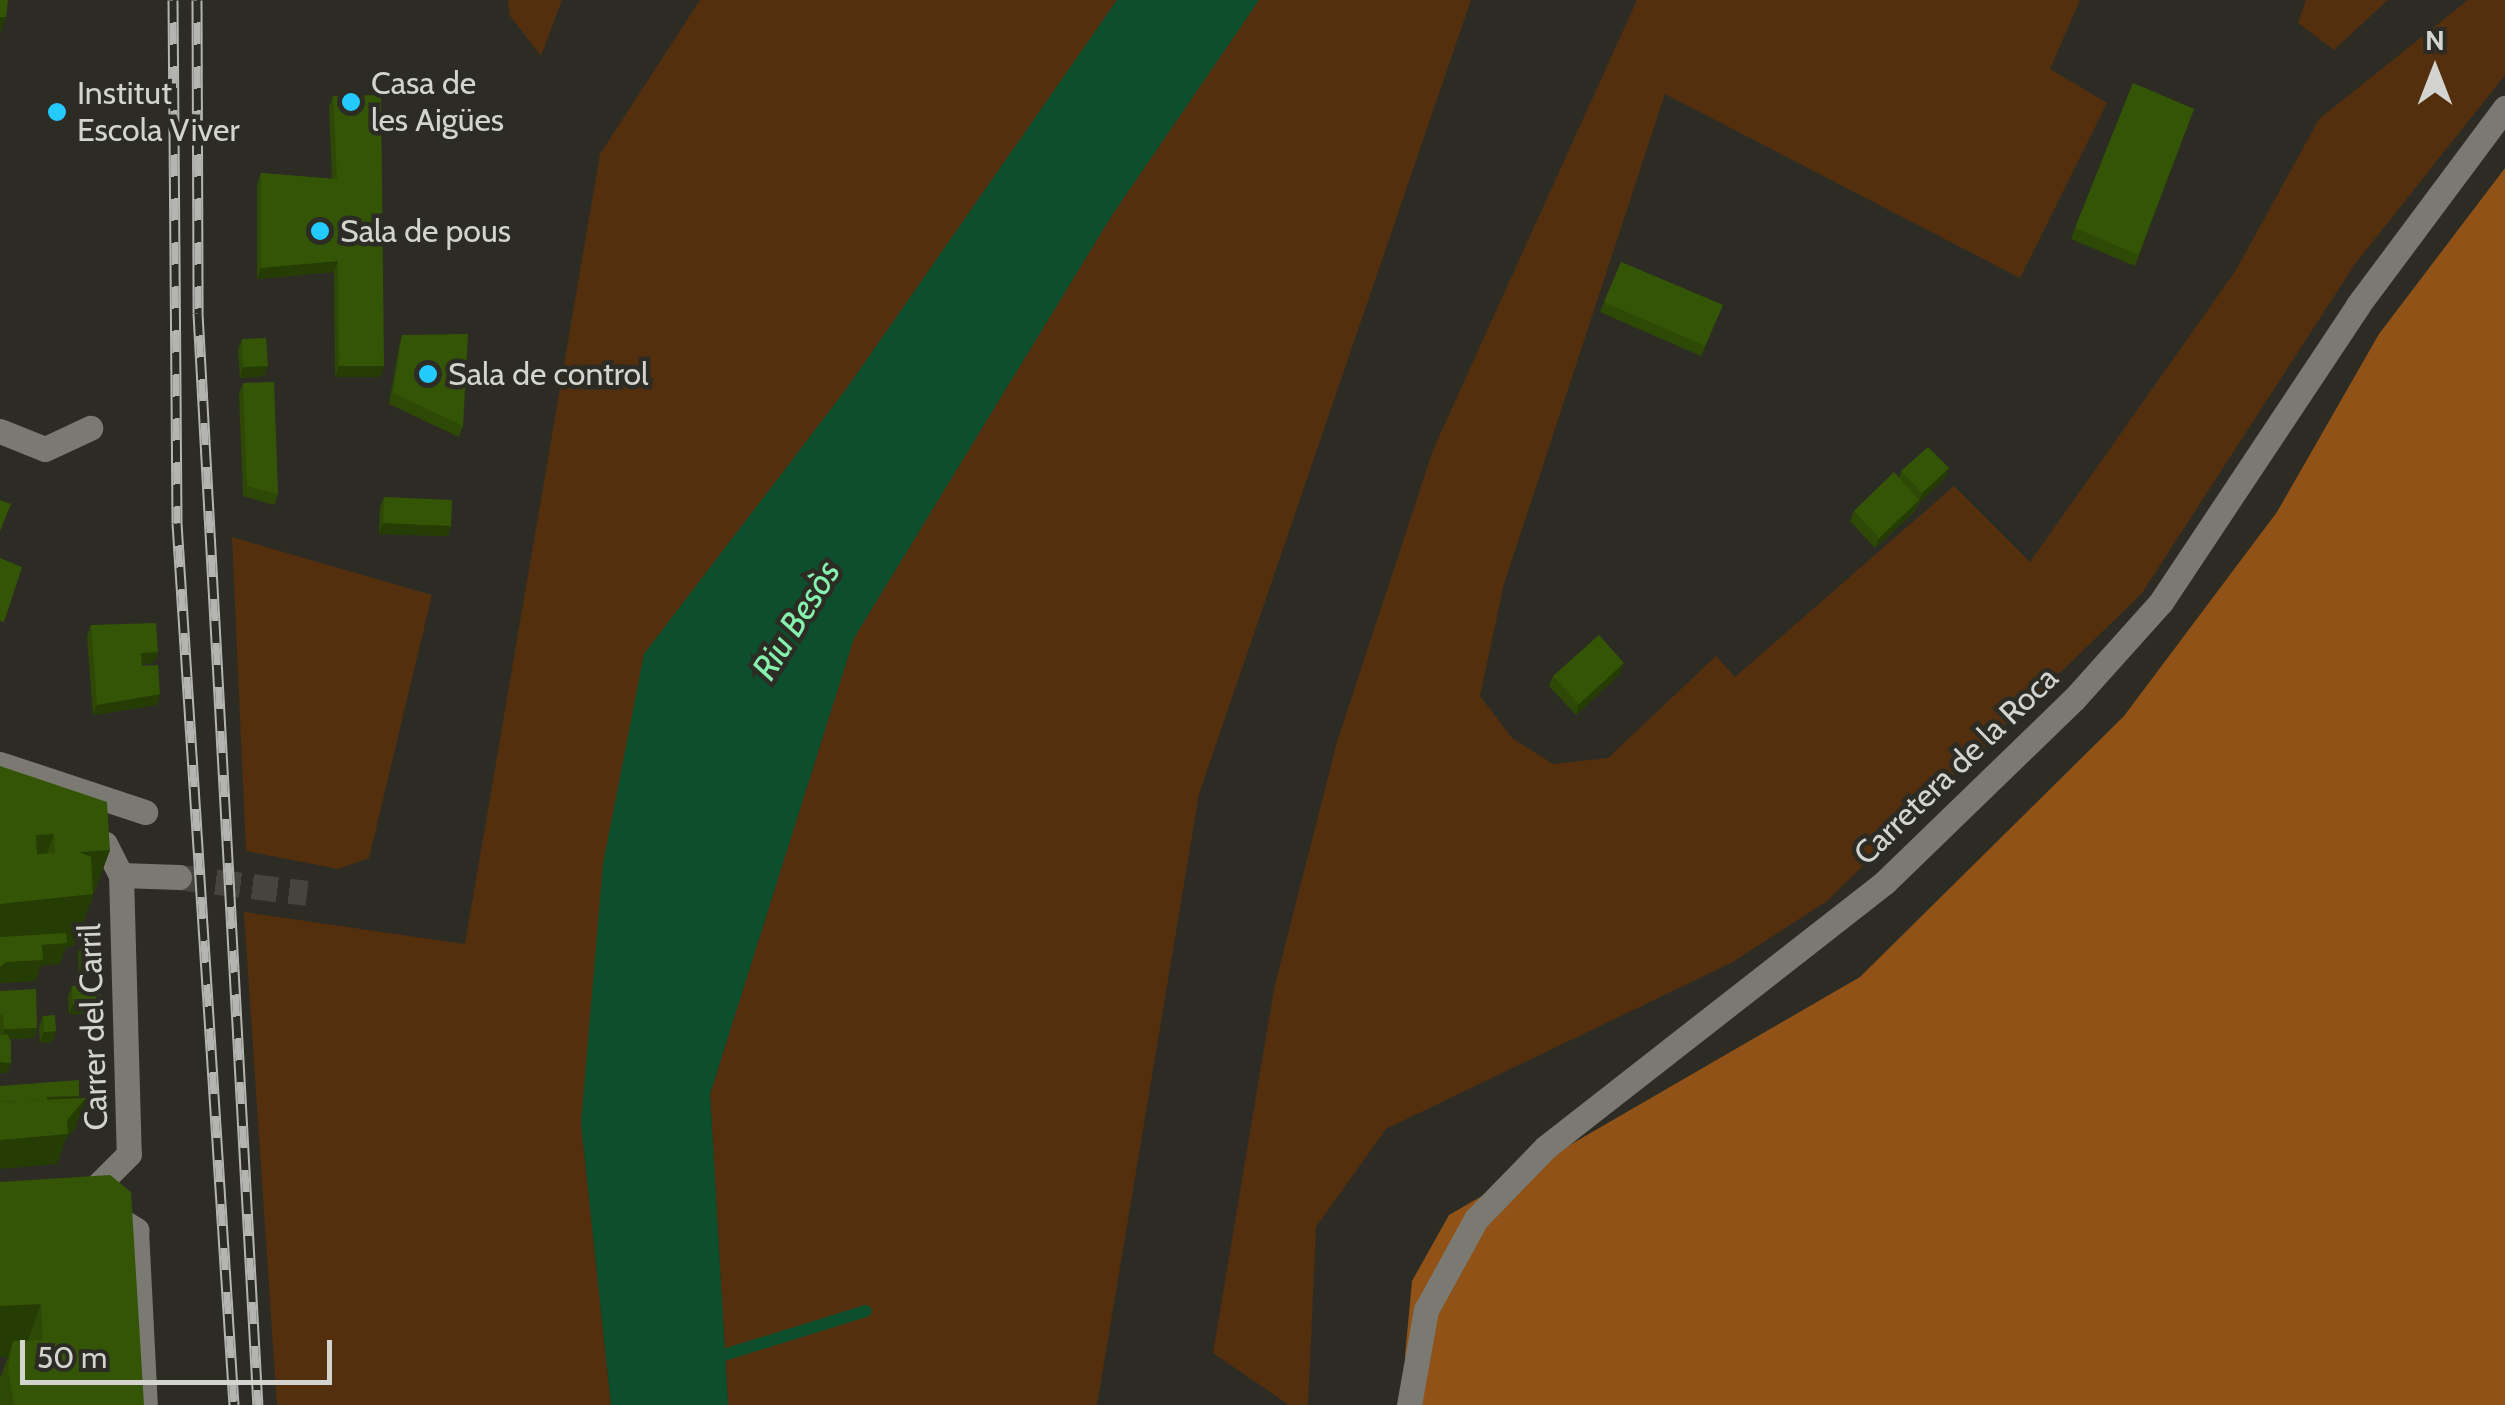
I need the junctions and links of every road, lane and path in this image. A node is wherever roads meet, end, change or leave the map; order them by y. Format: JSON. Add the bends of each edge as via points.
{"nodes":[{"id":1,"x":2505,"y":108,"type":"edge"},
{"id":2,"x":90,"y":428,"type":"dead end"},
{"id":3,"x":0,"y":431,"type":"edge"},
{"id":4,"x":0,"y":764,"type":"edge"},
{"id":5,"x":145,"y":812,"type":"dead end"},
{"id":6,"x":53,"y":826,"type":"edge"},
{"id":7,"x":121,"y":875,"type":"junction"},
{"id":8,"x":179,"y":877,"type":"tunnel mouth"},
{"id":9,"x":85,"y":1198,"type":"junction"},
{"id":10,"x":51,"y":1200,"type":"edge"},
{"id":11,"x":145,"y":1405,"type":"edge"},
{"id":12,"x":1410,"y":1405,"type":"edge"}],
"edges":[{"from":1,"to":12,"type":"street","name":"Carretera de la Roca","via":[[2358,305],[2161,602],[2074,700],[1885,882],[1546,1146],[1476,1219],[1426,1310]]},
{"from":2,"to":3,"type":"street","via":[[46,449]]},
{"from":4,"to":5,"type":"street"},
{"from":6,"to":7,"type":"street","name":"Carrer del Carril","via":[[106,844]]},
{"from":7,"to":8,"type":"street"},
{"from":7,"to":9,"type":"street","name":"Carrer del Carril","via":[[130,1154]]},
{"from":9,"to":10,"type":"street"},
{"from":9,"to":11,"type":"street","via":[[136,1230]]}]}
